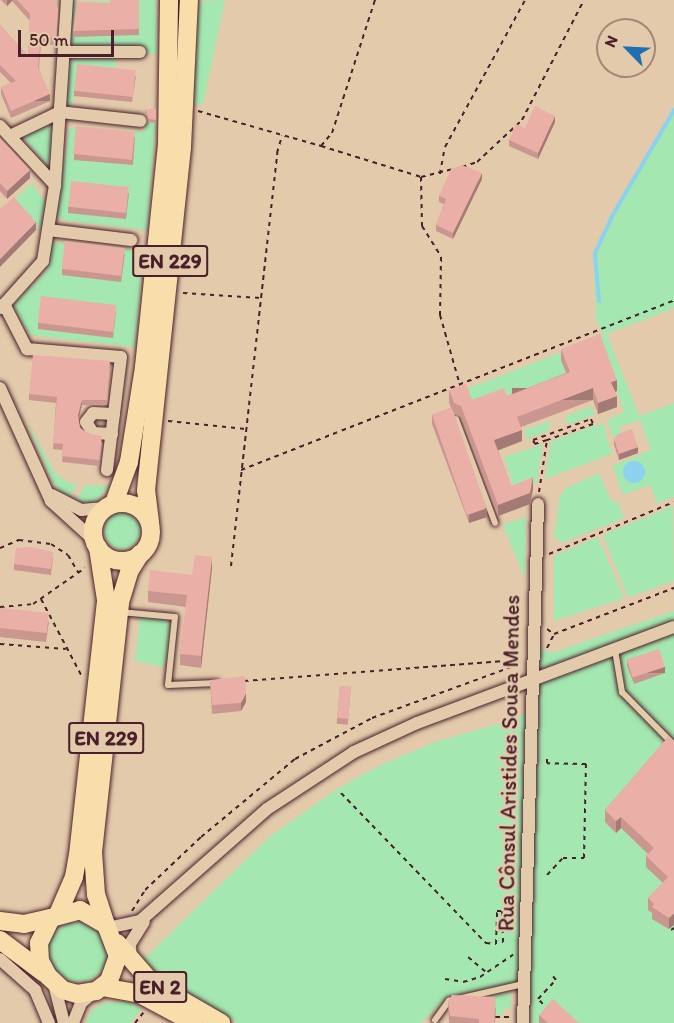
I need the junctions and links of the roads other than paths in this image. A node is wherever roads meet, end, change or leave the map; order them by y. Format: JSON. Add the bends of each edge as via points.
{"nodes":[{"id":1,"x":67,"y":0,"type":"edge"},
{"id":2,"x":168,"y":0,"type":"edge"},
{"id":3,"x":189,"y":0,"type":"edge"},
{"id":4,"x":65,"y":52,"type":"junction"},
{"id":5,"x":140,"y":52,"type":"dead end"},
{"id":6,"x":60,"y":112,"type":"junction"},
{"id":7,"x":141,"y":121,"type":"dead end"},
{"id":8,"x":0,"y":126,"type":"edge"},
{"id":9,"x":10,"y":136,"type":"junction"},
{"id":10,"x":55,"y":185,"type":"junction"},
{"id":11,"x":48,"y":230,"type":"junction"},
{"id":12,"x":131,"y":240,"type":"dead end"},
{"id":13,"x":1,"y":306,"type":"edge"},
{"id":14,"x":0,"y":388,"type":"edge"},
{"id":15,"x":114,"y":414,"type":"junction"},
{"id":16,"x":456,"y":419,"type":"edge"},
{"id":17,"x":112,"y":434,"type":"junction"},
{"id":18,"x":107,"y":470,"type":"dead end"},
{"id":19,"x":46,"y":490,"type":"junction"},
{"id":20,"x":538,"y":504,"type":"road end"},
{"id":21,"x":110,"y":505,"type":"junction"},
{"id":22,"x":150,"y":522,"type":"junction"},
{"id":23,"x":495,"y":523,"type":"dead end"},
{"id":24,"x":96,"y":544,"type":"junction"},
{"id":25,"x":140,"y":554,"type":"junction"},
{"id":26,"x":119,"y":612,"type":"junction"},
{"id":27,"x":674,"y":627,"type":"edge"},
{"id":28,"x":615,"y":650,"type":"junction"},
{"id":29,"x":238,"y":682,"type":"edge"},
{"id":30,"x":531,"y":682,"type":"junction"},
{"id":31,"x":674,"y":745,"type":"edge"},
{"id":32,"x":150,"y":914,"type":"junction"},
{"id":33,"x":55,"y":916,"type":"junction"},
{"id":34,"x":0,"y":921,"type":"edge"},
{"id":35,"x":108,"y":930,"type":"junction"},
{"id":36,"x":0,"y":940,"type":"edge"},
{"id":37,"x":129,"y":951,"type":"junction"},
{"id":38,"x":0,"y":959,"type":"edge"},
{"id":39,"x":51,"y":979,"type":"junction"},
{"id":40,"x":104,"y":983,"type":"junction"},
{"id":41,"x":524,"y":984,"type":"junction"},
{"id":42,"x":435,"y":1020,"type":"dead end"},
{"id":43,"x":49,"y":1023,"type":"edge"},
{"id":44,"x":64,"y":1023,"type":"edge"},
{"id":45,"x":73,"y":1023,"type":"edge"},
{"id":46,"x":194,"y":1023,"type":"edge"},
{"id":47,"x":221,"y":1023,"type":"edge"},
{"id":48,"x":523,"y":1023,"type":"edge"}],
"edges":[{"from":1,"to":4,"type":"street"},
{"from":2,"to":21,"type":"main road","number":"EN 229","via":[[167,145],[145,355],[129,462]]},
{"from":3,"to":22,"type":"main road","number":"EN 229","via":[[184,106],[146,490]]},
{"from":4,"to":5,"type":"street"},
{"from":4,"to":6,"type":"street"},
{"from":6,"to":7,"type":"street"},
{"from":6,"to":9,"type":"street"},
{"from":6,"to":10,"type":"street"},
{"from":8,"to":9,"type":"street"},
{"from":9,"to":10,"type":"street"},
{"from":10,"to":11,"type":"street"},
{"from":11,"to":12,"type":"street"},
{"from":11,"to":13,"type":"street","via":[[43,261]]},
{"from":13,"to":15,"type":"street","via":[[27,349],[121,357]]},
{"from":14,"to":19,"type":"street"},
{"from":15,"to":17,"type":"street"},
{"from":15,"to":17,"type":"street","via":[[93,413],[86,422],[93,433]]},
{"from":16,"to":23,"type":"lane"},
{"from":17,"to":18,"type":"street"},
{"from":19,"to":21,"type":"street","via":[[81,510]]},
{"from":19,"to":24,"type":"street","via":[[64,516]]},
{"from":20,"to":30,"type":"street","name":"Rua Cônsul Aristides Sousa Mendes"},
{"from":21,"to":22,"type":"main road","via":[[136,506]]},
{"from":21,"to":24,"type":"main road","number":"EN 229","via":[[94,524]]},
{"from":22,"to":25,"type":"main road","number":"EN 229","via":[[149,542]]},
{"from":24,"to":25,"type":"main road","via":[[120,561]]},
{"from":24,"to":33,"type":"main road","number":"EN 229","via":[[106,600],[76,866]]},
{"from":25,"to":26,"type":"main road","number":"EN 229","via":[[125,582]]},
{"from":26,"to":29,"type":"lane","via":[[175,617],[168,685]]},
{"from":26,"to":35,"type":"main road","number":"EN 229","via":[[92,870]]},
{"from":27,"to":28,"type":"street"},
{"from":28,"to":30,"type":"street"},
{"from":28,"to":31,"type":"lane","via":[[623,693]]},
{"from":30,"to":32,"type":"street","via":[[386,736],[321,771],[267,808]]},
{"from":30,"to":41,"type":"street","name":"Rua Cônsul Aristides Sousa Mendes"},
{"from":32,"to":35,"type":"street","via":[[135,925]]},
{"from":32,"to":37,"type":"street"},
{"from":33,"to":34,"type":"main road","number":"EN 2","via":[[24,924]]},
{"from":33,"to":35,"type":"main road","number":"EN 2","via":[[80,910]]},
{"from":33,"to":39,"type":"main road","via":[[39,943],[40,961]]},
{"from":35,"to":37,"type":"main road","number":"EN 2"},
{"from":35,"to":40,"type":"main road","number":"EN 2","via":[[118,956]]},
{"from":36,"to":39,"type":"main road","number":"EN 2"},
{"from":37,"to":40,"type":"street","number":"EN 2"},
{"from":37,"to":47,"type":"main road","number":"EN 2","via":[[152,982]]},
{"from":38,"to":43,"type":"street","via":[[35,990]]},
{"from":39,"to":40,"type":"main road","number":"EN 2","via":[[69,992]]},
{"from":39,"to":44,"type":"street"},
{"from":40,"to":45,"type":"street","via":[[81,1004]]},
{"from":40,"to":46,"type":"main road","number":"EN 2","via":[[140,994]]},
{"from":41,"to":42,"type":"lane","via":[[454,999],[442,1006]]},
{"from":41,"to":48,"type":"street","name":"Rua Cônsul Aristides Sousa Mendes"}]}
